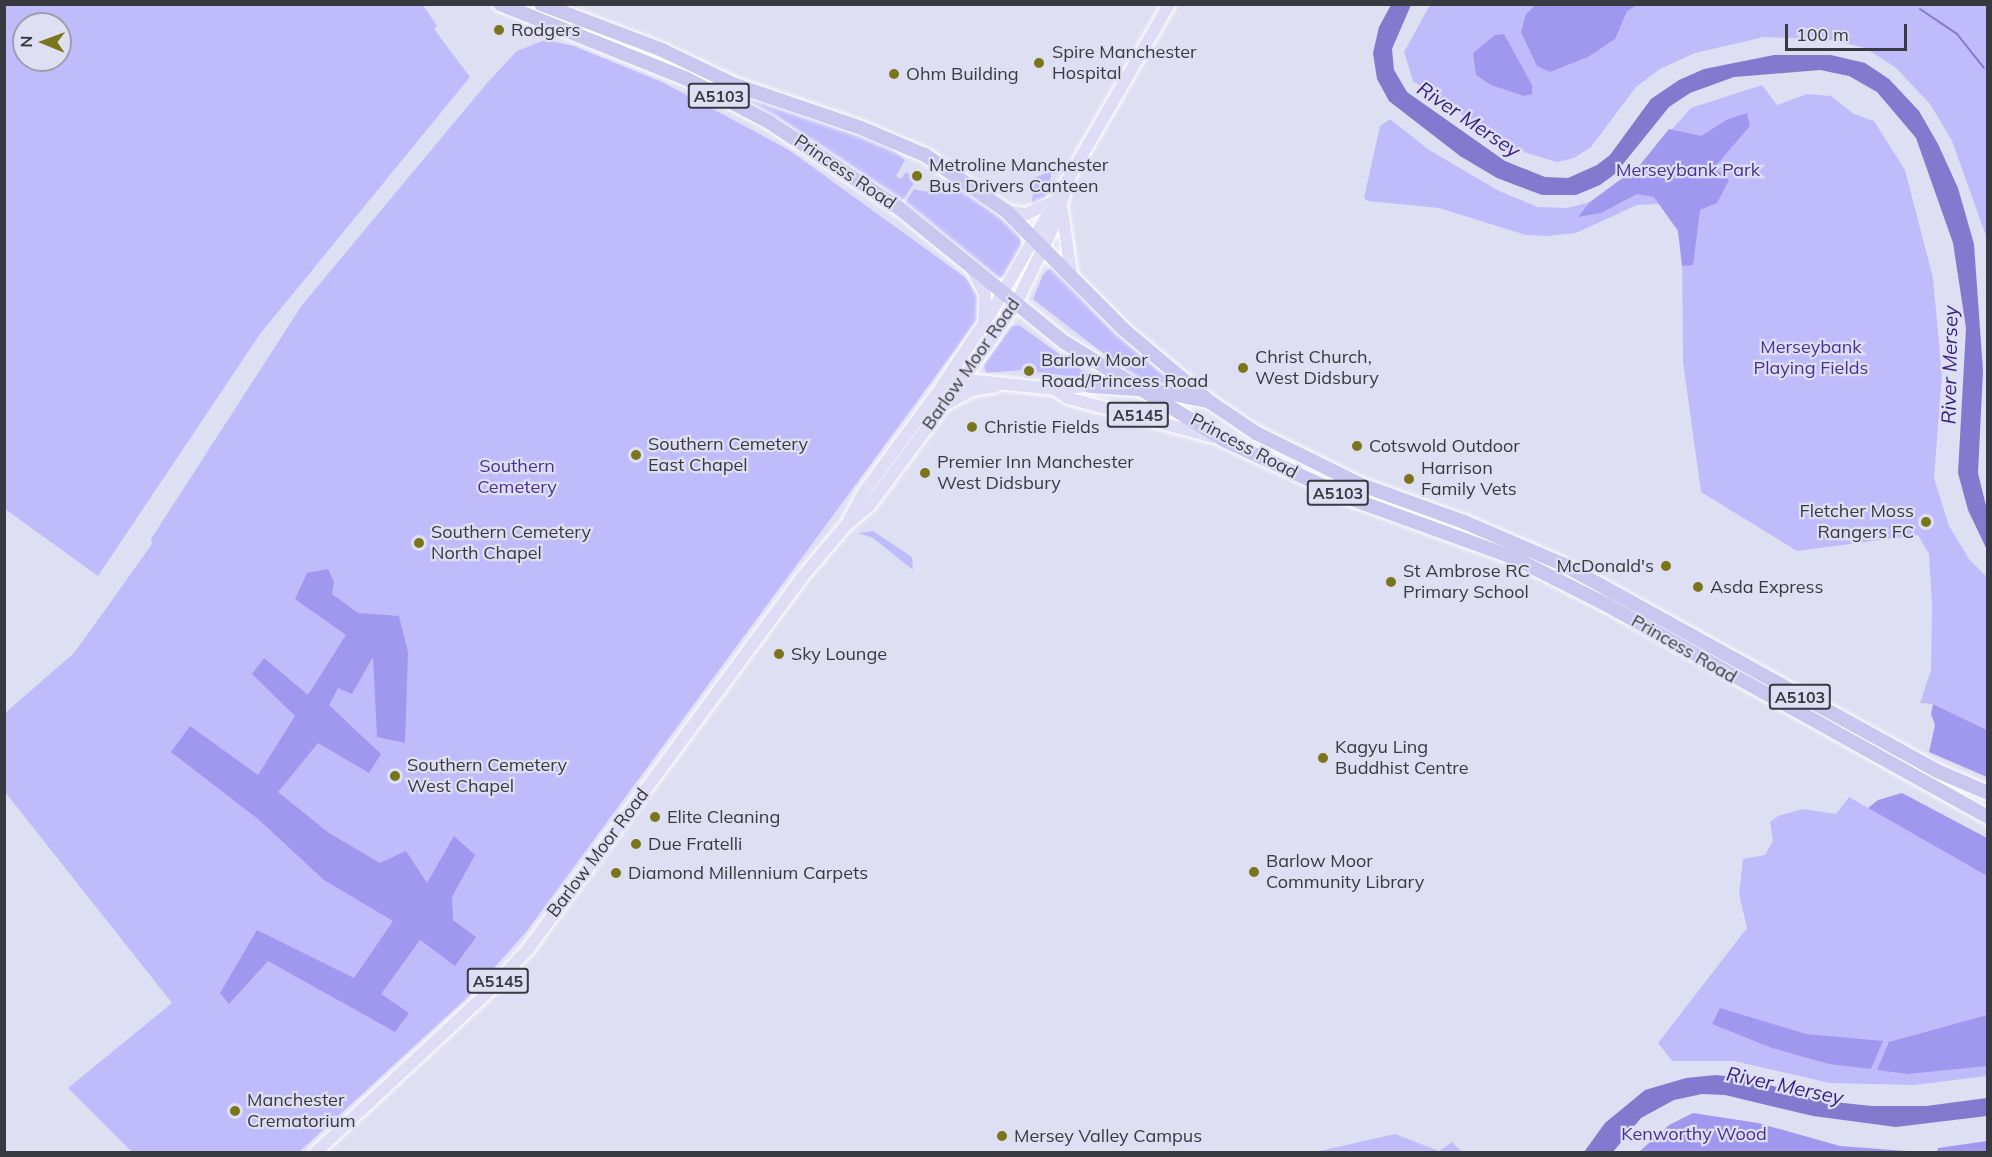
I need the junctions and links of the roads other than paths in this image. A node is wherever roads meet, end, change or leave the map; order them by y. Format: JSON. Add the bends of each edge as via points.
{"nodes":[{"id":1,"x":500,"y":4,"type":"edge"},
{"id":2,"x":541,"y":4,"type":"edge"},
{"id":3,"x":1169,"y":4,"type":"edge"},
{"id":4,"x":1059,"y":203,"type":"junction"},
{"id":5,"x":1006,"y":211,"type":"junction"},
{"id":6,"x":1040,"y":242,"type":"junction"},
{"id":7,"x":971,"y":267,"type":"junction"},
{"id":8,"x":1072,"y":280,"type":"junction"},
{"id":9,"x":1004,"y":292,"type":"junction"},
{"id":10,"x":1017,"y":302,"type":"junction"},
{"id":11,"x":980,"y":330,"type":"junction"},
{"id":12,"x":964,"y":378,"type":"junction"},
{"id":13,"x":947,"y":379,"type":"junction"},
{"id":14,"x":1000,"y":386,"type":"junction"},
{"id":15,"x":1090,"y":386,"type":"joint"},
{"id":16,"x":1054,"y":389,"type":"junction"},
{"id":17,"x":1137,"y":389,"type":"junction"},
{"id":18,"x":1210,"y":402,"type":"junction"},
{"id":19,"x":943,"y":405,"type":"junction"},
{"id":20,"x":1224,"y":440,"type":"junction"},
{"id":21,"x":847,"y":524,"type":"junction"},
{"id":22,"x":1988,"y":795,"type":"edge"},
{"id":23,"x":1988,"y":817,"type":"edge"},
{"id":24,"x":316,"y":1152,"type":"edge"}],
"edges":[{"from":1,"to":7,"type":"highway","name":"Princess Road","number":"A5103","via":[[685,78],[769,122],[886,199]]},
{"from":2,"to":5,"type":"highway","name":"Princess Road","number":"A5103","via":[[662,50],[735,85],[888,138],[943,166]]},
{"from":3,"to":4,"type":"main road","name":"Barlow Moor Road","number":"A5145"},
{"from":4,"to":5,"type":"main road","via":[[1034,212]]},
{"from":4,"to":6,"type":"main road","name":"Barlow Moor Road","number":"A5145"},
{"from":4,"to":8,"type":"main road","number":"A5145"},
{"from":5,"to":6,"type":"highway","name":"Princess Road","number":"A5103"},
{"from":6,"to":8,"type":"highway","name":"Princess Road","number":"A5103"},
{"from":6,"to":9,"type":"main road","name":"Barlow Moor Road","number":"A5145"},
{"from":6,"to":10,"type":"main road","name":"Barlow Moor Road","number":"A5145"},
{"from":7,"to":9,"type":"highway","name":"Princess Road","number":"A5103"},
{"from":7,"to":11,"type":"main road","number":"A5145","via":[[986,301]]},
{"from":8,"to":18,"type":"highway","name":"Princess Road","number":"A5103"},
{"from":9,"to":10,"type":"highway","name":"Princess Road","number":"A5103"},
{"from":9,"to":11,"type":"main road","name":"Barlow Moor Road","number":"A5145"},
{"from":10,"to":12,"type":"main road","name":"Barlow Moor Road","number":"A5145"},
{"from":10,"to":17,"type":"highway","name":"Princess Road","number":"A5103","via":[[1064,342]]},
{"from":11,"to":13,"type":"main road","name":"Barlow Moor Road","number":"A5145"},
{"from":12,"to":13,"type":"main road","number":"A5145"},
{"from":12,"to":14,"type":"main road","number":"A5145"},
{"from":12,"to":19,"type":"main road","name":"Barlow Moor Road","number":"A5145"},
{"from":13,"to":21,"type":"main road","name":"Barlow Moor Road","number":"A5145","via":[[864,492]]},
{"from":14,"to":16,"type":"main road","number":"A5145"},
{"from":14,"to":19,"type":"main road","number":"A5145","via":[[972,390]]},
{"from":15,"to":16,"type":"main road","number":"A5145"},
{"from":15,"to":17,"type":"highway","number":"A5103"},
{"from":16,"to":20,"type":"main road","number":"A5145","via":[[1068,398]]},
{"from":17,"to":18,"type":"highway","number":"A5103"},
{"from":17,"to":20,"type":"highway","name":"Princess Road","number":"A5103"},
{"from":18,"to":22,"type":"highway","name":"Princess Road","number":"A5103","via":[[1290,453],[1562,564]]},
{"from":19,"to":21,"type":"main road","name":"Barlow Moor Road","number":"A5145","via":[[869,506]]},
{"from":20,"to":23,"type":"highway","name":"Princess Road","number":"A5103","via":[[1349,498],[1512,557],[1607,605]]},
{"from":21,"to":24,"type":"main road","name":"Barlow Moor Road","number":"A5145","via":[[767,624],[528,949],[488,992]]}]}
